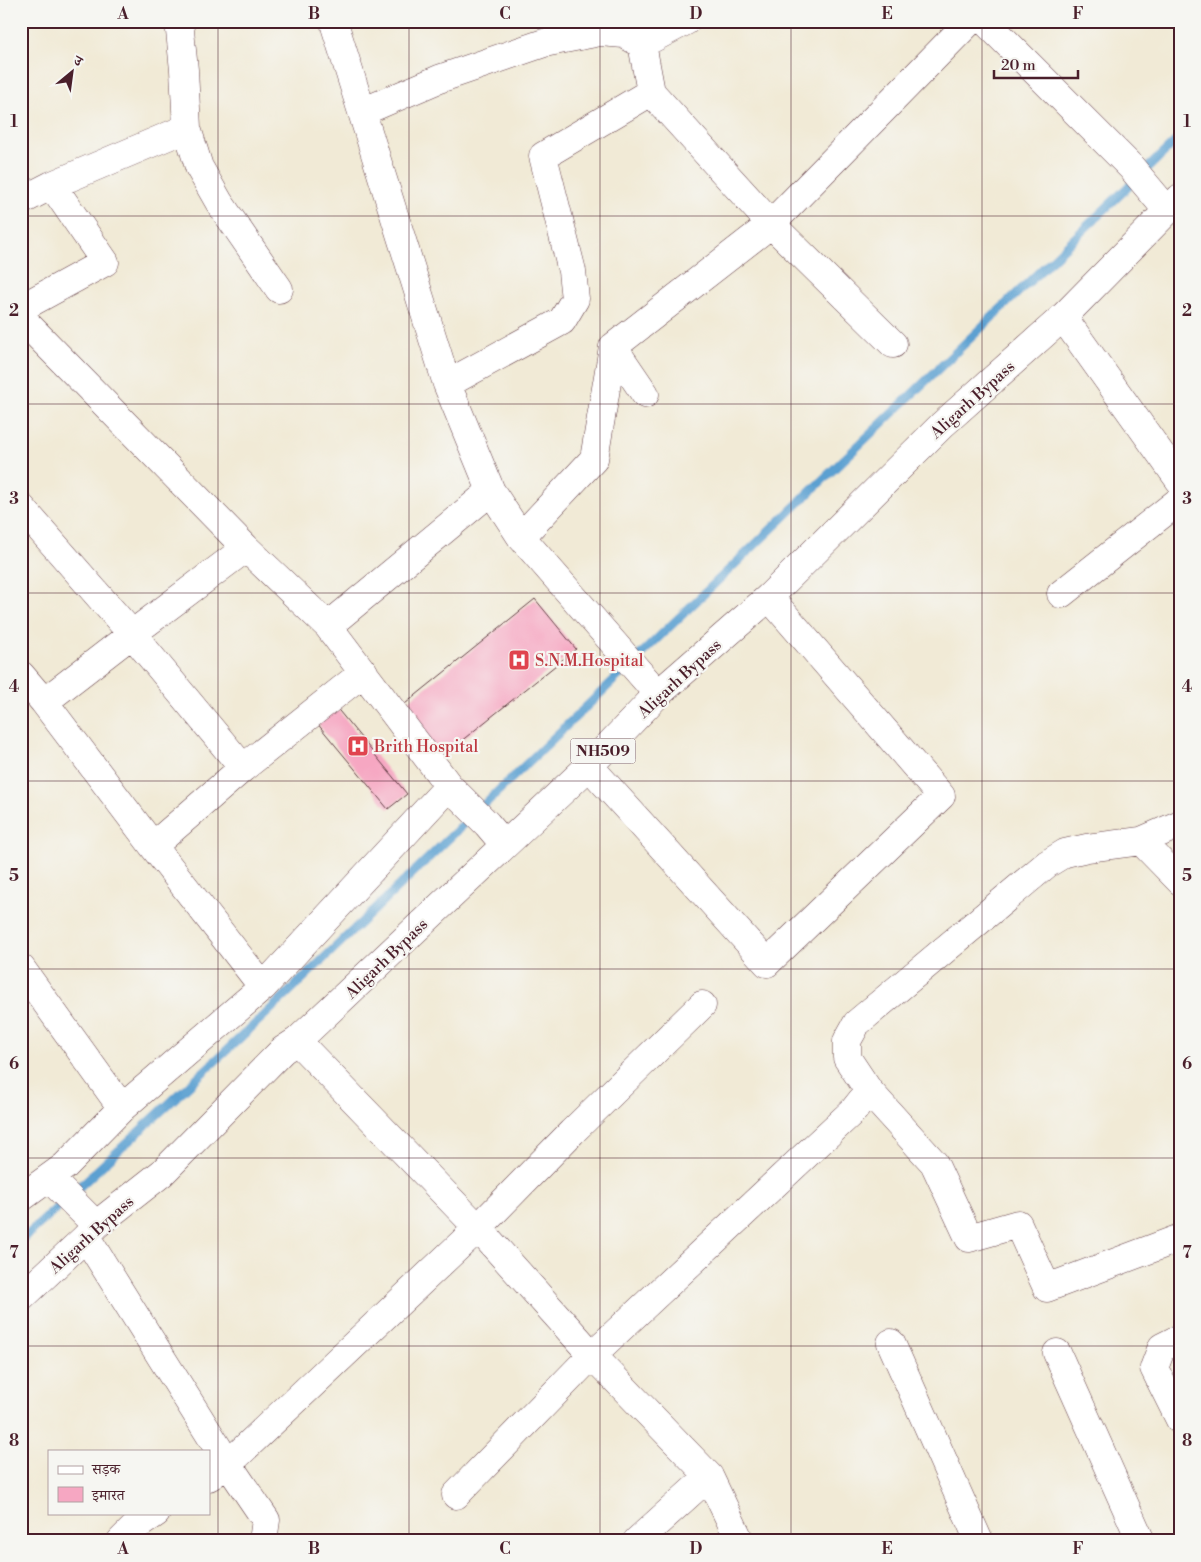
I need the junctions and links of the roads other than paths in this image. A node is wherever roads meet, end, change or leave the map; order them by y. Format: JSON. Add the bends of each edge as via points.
{"nodes":[{"id":1,"x":179,"y":21,"type":"edge"},
{"id":2,"x":335,"y":21,"type":"edge"},
{"id":3,"x":686,"y":21,"type":"edge"},
{"id":4,"x":970,"y":21,"type":"edge"},
{"id":5,"x":985,"y":21,"type":"edge"},
{"id":6,"x":642,"y":44,"type":"junction"},
{"id":7,"x":651,"y":92,"type":"junction"},
{"id":8,"x":362,"y":112,"type":"junction"},
{"id":9,"x":187,"y":128,"type":"junction"},
{"id":10,"x":52,"y":185,"type":"junction"},
{"id":11,"x":1167,"y":200,"type":"edge"},
{"id":12,"x":21,"y":201,"type":"edge"},
{"id":13,"x":771,"y":224,"type":"junction"},
{"id":14,"x":279,"y":289,"type":"dead end"},
{"id":15,"x":21,"y":308,"type":"edge"},
{"id":16,"x":1063,"y":317,"type":"junction"},
{"id":17,"x":21,"y":318,"type":"edge"},
{"id":18,"x":893,"y":344,"type":"dead end"},
{"id":19,"x":613,"y":347,"type":"junction"},
{"id":20,"x":447,"y":384,"type":"junction"},
{"id":21,"x":645,"y":394,"type":"dead end"},
{"id":22,"x":1180,"y":481,"type":"edge"},
{"id":23,"x":491,"y":491,"type":"junction"},
{"id":24,"x":1180,"y":500,"type":"edge"},
{"id":25,"x":21,"y":507,"type":"edge"},
{"id":26,"x":521,"y":537,"type":"junction"},
{"id":27,"x":246,"y":548,"type":"junction"},
{"id":28,"x":1061,"y":594,"type":"dead end"},
{"id":29,"x":769,"y":597,"type":"junction"},
{"id":30,"x":328,"y":626,"type":"junction"},
{"id":31,"x":132,"y":634,"type":"junction"},
{"id":32,"x":364,"y":672,"type":"junction"},
{"id":33,"x":21,"y":674,"type":"edge"},
{"id":34,"x":650,"y":685,"type":"junction"},
{"id":35,"x":44,"y":702,"type":"junction"},
{"id":36,"x":589,"y":766,"type":"junction"},
{"id":37,"x":242,"y":768,"type":"junction"},
{"id":38,"x":453,"y":790,"type":"junction"},
{"id":39,"x":1180,"y":824,"type":"edge"},
{"id":40,"x":1141,"y":841,"type":"junction"},
{"id":41,"x":504,"y":844,"type":"junction"},
{"id":42,"x":153,"y":846,"type":"junction"},
{"id":43,"x":1180,"y":881,"type":"edge"},
{"id":44,"x":21,"y":968,"type":"edge"},
{"id":45,"x":264,"y":987,"type":"junction"},
{"id":46,"x":702,"y":1006,"type":"dead end"},
{"id":47,"x":297,"y":1041,"type":"junction"},
{"id":48,"x":869,"y":1091,"type":"junction"},
{"id":49,"x":122,"y":1108,"type":"junction"},
{"id":50,"x":48,"y":1178,"type":"junction"},
{"id":51,"x":21,"y":1198,"type":"edge"},
{"id":52,"x":478,"y":1228,"type":"junction"},
{"id":53,"x":91,"y":1231,"type":"junction"},
{"id":54,"x":1180,"y":1238,"type":"edge"},
{"id":55,"x":21,"y":1298,"type":"edge"},
{"id":56,"x":1180,"y":1338,"type":"edge"},
{"id":57,"x":891,"y":1343,"type":"dead end"},
{"id":58,"x":1057,"y":1353,"type":"dead end"},
{"id":59,"x":592,"y":1355,"type":"junction"},
{"id":60,"x":1180,"y":1420,"type":"edge"},
{"id":61,"x":207,"y":1450,"type":"edge"},
{"id":62,"x":210,"y":1455,"type":"edge"},
{"id":63,"x":218,"y":1470,"type":"edge"},
{"id":64,"x":709,"y":1476,"type":"junction"},
{"id":65,"x":456,"y":1495,"type":"dead end"},
{"id":66,"x":155,"y":1514,"type":"edge"},
{"id":67,"x":264,"y":1530,"type":"edge"},
{"id":68,"x":121,"y":1541,"type":"edge"},
{"id":69,"x":285,"y":1541,"type":"edge"},
{"id":70,"x":638,"y":1541,"type":"edge"},
{"id":71,"x":740,"y":1541,"type":"edge"},
{"id":72,"x":979,"y":1541,"type":"edge"},
{"id":73,"x":1140,"y":1541,"type":"edge"}],
"edges":[{"from":1,"to":9,"type":"main road"},
{"from":2,"to":8,"type":"main road"},
{"from":3,"to":6,"type":"main road"},
{"from":4,"to":13,"type":"main road"},
{"from":5,"to":11,"type":"main road"},
{"from":6,"to":7,"type":"main road"},
{"from":6,"to":8,"type":"main road","via":[[624,34],[600,32],[544,43],[439,79]]},
{"from":7,"to":13,"type":"main road"},
{"from":7,"to":20,"type":"main road","via":[[543,156],[572,270],[575,299],[562,321]]},
{"from":8,"to":20,"type":"main road"},
{"from":9,"to":10,"type":"main road"},
{"from":9,"to":14,"type":"main road","via":[[199,167]]},
{"from":10,"to":12,"type":"main road"},
{"from":10,"to":15,"type":"main road","via":[[105,262]]},
{"from":11,"to":16,"type":"main road","name":"Aligarh Bypass","number":"NH509"},
{"from":13,"to":18,"type":"main road"},
{"from":13,"to":19,"type":"main road"},
{"from":16,"to":22,"type":"main road"},
{"from":16,"to":29,"type":"main road","name":"Aligarh Bypass","number":"NH509","via":[[942,425]]},
{"from":17,"to":27,"type":"main road"},
{"from":19,"to":21,"type":"main road"},
{"from":19,"to":26,"type":"main road","via":[[594,459]]},
{"from":20,"to":23,"type":"main road"},
{"from":23,"to":26,"type":"main road"},
{"from":23,"to":30,"type":"main road"},
{"from":24,"to":28,"type":"main road"},
{"from":25,"to":31,"type":"main road"},
{"from":26,"to":34,"type":"main road"},
{"from":27,"to":30,"type":"main road"},
{"from":27,"to":31,"type":"main road"},
{"from":29,"to":34,"type":"main road","name":"Aligarh Bypass","number":"NH509"},
{"from":29,"to":36,"type":"main road","via":[[941,796],[767,963]]},
{"from":30,"to":32,"type":"main road"},
{"from":31,"to":35,"type":"main road"},
{"from":31,"to":37,"type":"main road"},
{"from":32,"to":37,"type":"main road"},
{"from":32,"to":38,"type":"main road"},
{"from":33,"to":35,"type":"main road"},
{"from":34,"to":36,"type":"main road","name":"Aligarh Bypass","number":"NH509"},
{"from":35,"to":42,"type":"main road"},
{"from":36,"to":41,"type":"main road","name":"Aligarh Bypass","number":"NH509"},
{"from":37,"to":42,"type":"main road"},
{"from":38,"to":41,"type":"main road"},
{"from":38,"to":45,"type":"main road"},
{"from":39,"to":40,"type":"main road"},
{"from":40,"to":43,"type":"main road"},
{"from":40,"to":48,"type":"main road","via":[[1065,853],[1047,864],[857,1023],[847,1041],[847,1058]]},
{"from":41,"to":47,"type":"main road","name":"Aligarh Bypass","number":"NH509"},
{"from":42,"to":45,"type":"main road"},
{"from":44,"to":49,"type":"main road"},
{"from":45,"to":49,"type":"main road"},
{"from":46,"to":52,"type":"main road"},
{"from":47,"to":52,"type":"main road"},
{"from":47,"to":53,"type":"main road","name":"Aligarh Bypass","number":"NH509","via":[[283,1050],[162,1173]]},
{"from":48,"to":54,"type":"main road","via":[[934,1163],[968,1238],[1018,1224],[1047,1288]]},
{"from":48,"to":59,"type":"main road","via":[[854,1110]]},
{"from":49,"to":50,"type":"main road","via":[[65,1166]]},
{"from":50,"to":51,"type":"main road"},
{"from":50,"to":53,"type":"main road"},
{"from":52,"to":59,"type":"main road"},
{"from":52,"to":63,"type":"main road"},
{"from":53,"to":55,"type":"main road","name":"Aligarh Bypass","number":"NH509"},
{"from":53,"to":61,"type":"main road"},
{"from":56,"to":60,"type":"main road","via":[[1162,1347],[1154,1368]]},
{"from":57,"to":72,"type":"main road"},
{"from":58,"to":73,"type":"main road"},
{"from":59,"to":64,"type":"main road"},
{"from":59,"to":65,"type":"main road"},
{"from":62,"to":63,"type":"main road"},
{"from":63,"to":67,"type":"main road"},
{"from":64,"to":70,"type":"main road"},
{"from":64,"to":71,"type":"main road"},
{"from":66,"to":68,"type":"main road"},
{"from":67,"to":69,"type":"main road"}]}
